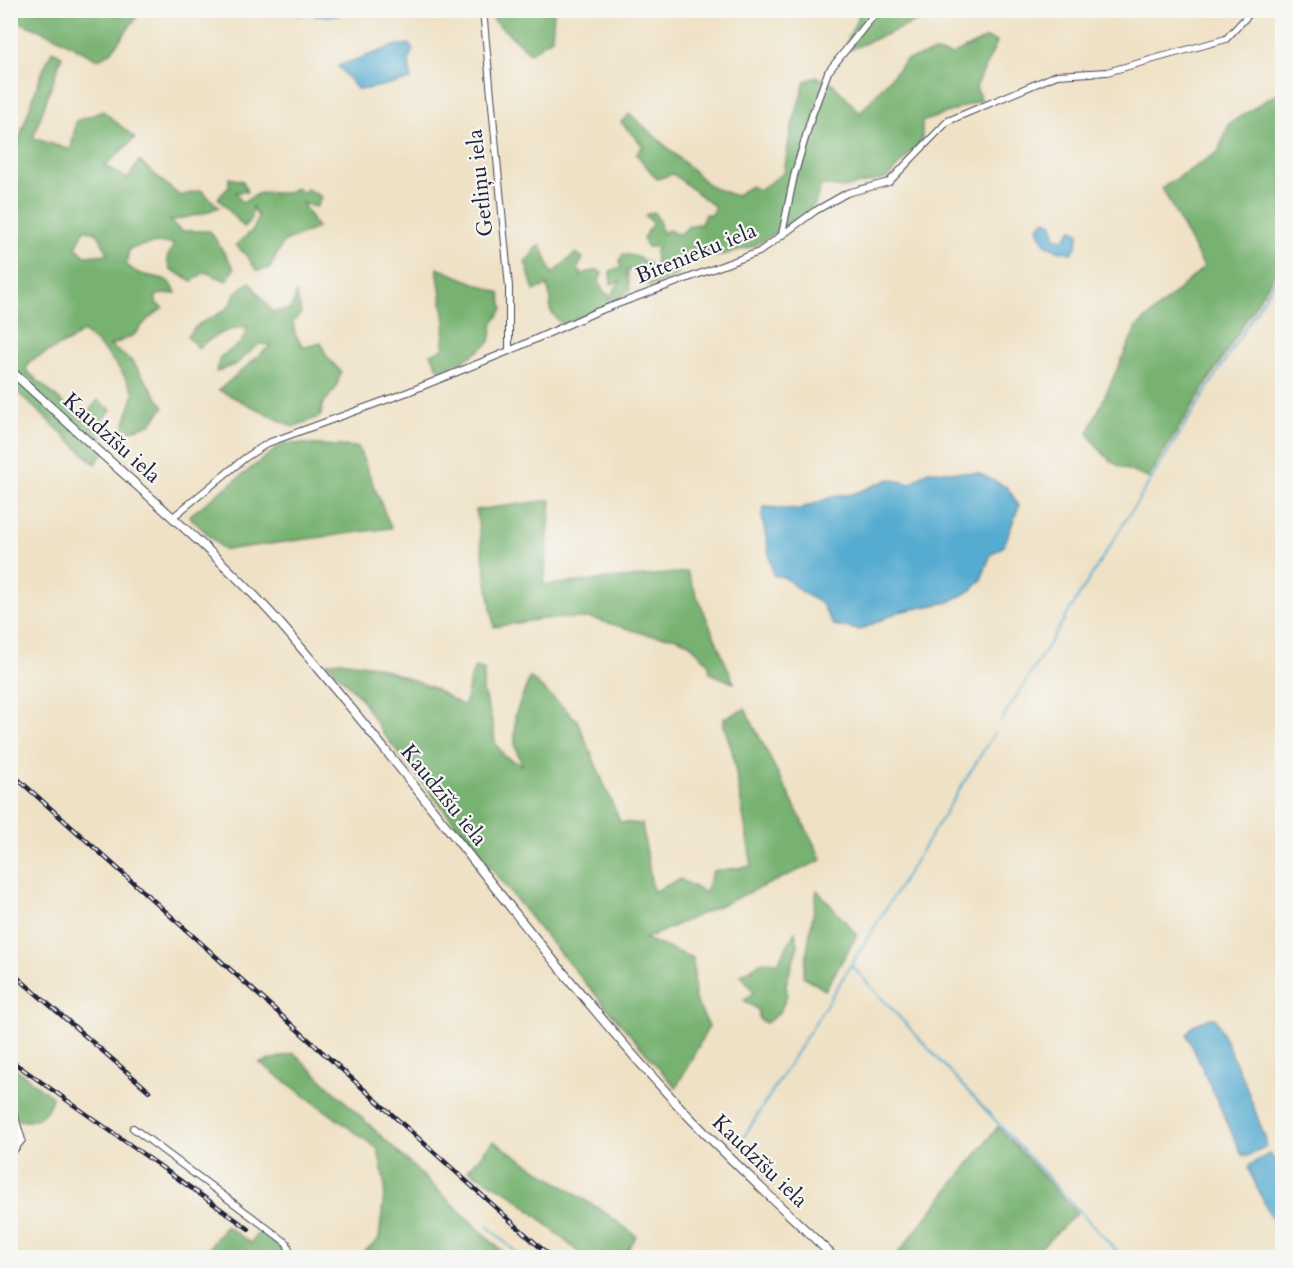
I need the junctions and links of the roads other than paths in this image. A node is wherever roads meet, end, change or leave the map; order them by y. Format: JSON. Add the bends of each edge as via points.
{"nodes":[{"id":1,"x":483,"y":10,"type":"edge"},
{"id":2,"x":878,"y":10,"type":"edge"},
{"id":3,"x":1253,"y":10,"type":"edge"},
{"id":4,"x":782,"y":235,"type":"junction"},
{"id":5,"x":509,"y":351,"type":"junction"},
{"id":6,"x":10,"y":370,"type":"edge"},
{"id":7,"x":173,"y":517,"type":"junction"},
{"id":8,"x":10,"y":1113,"type":"edge"},
{"id":9,"x":133,"y":1128,"type":"dead end"},
{"id":10,"x":10,"y":1155,"type":"edge"},
{"id":11,"x":292,"y":1257,"type":"edge"},
{"id":12,"x":835,"y":1257,"type":"edge"}],
"edges":[{"from":1,"to":5,"type":"street","name":"Getliņu iela","via":[[509,287]]},
{"from":2,"to":4,"type":"street","via":[[828,72],[800,156]]},
{"from":3,"to":4,"type":"street","name":"Bitenieku iela","via":[[1226,39],[1107,72],[1057,75],[948,121],[889,182],[847,194]]},
{"from":4,"to":5,"type":"street","name":"Bitenieku iela","via":[[759,252],[596,312]]},
{"from":5,"to":7,"type":"street","name":"Bitenieku iela","via":[[268,443]]},
{"from":6,"to":7,"type":"street","name":"Kaudzīšu iela"},
{"from":7,"to":12,"type":"street","name":"Kaudzīšu iela","via":[[285,628],[568,978],[677,1104]]},
{"from":8,"to":10,"type":"street","via":[[22,1140]]},
{"from":9,"to":11,"type":"street","via":[[287,1243]]}]}
